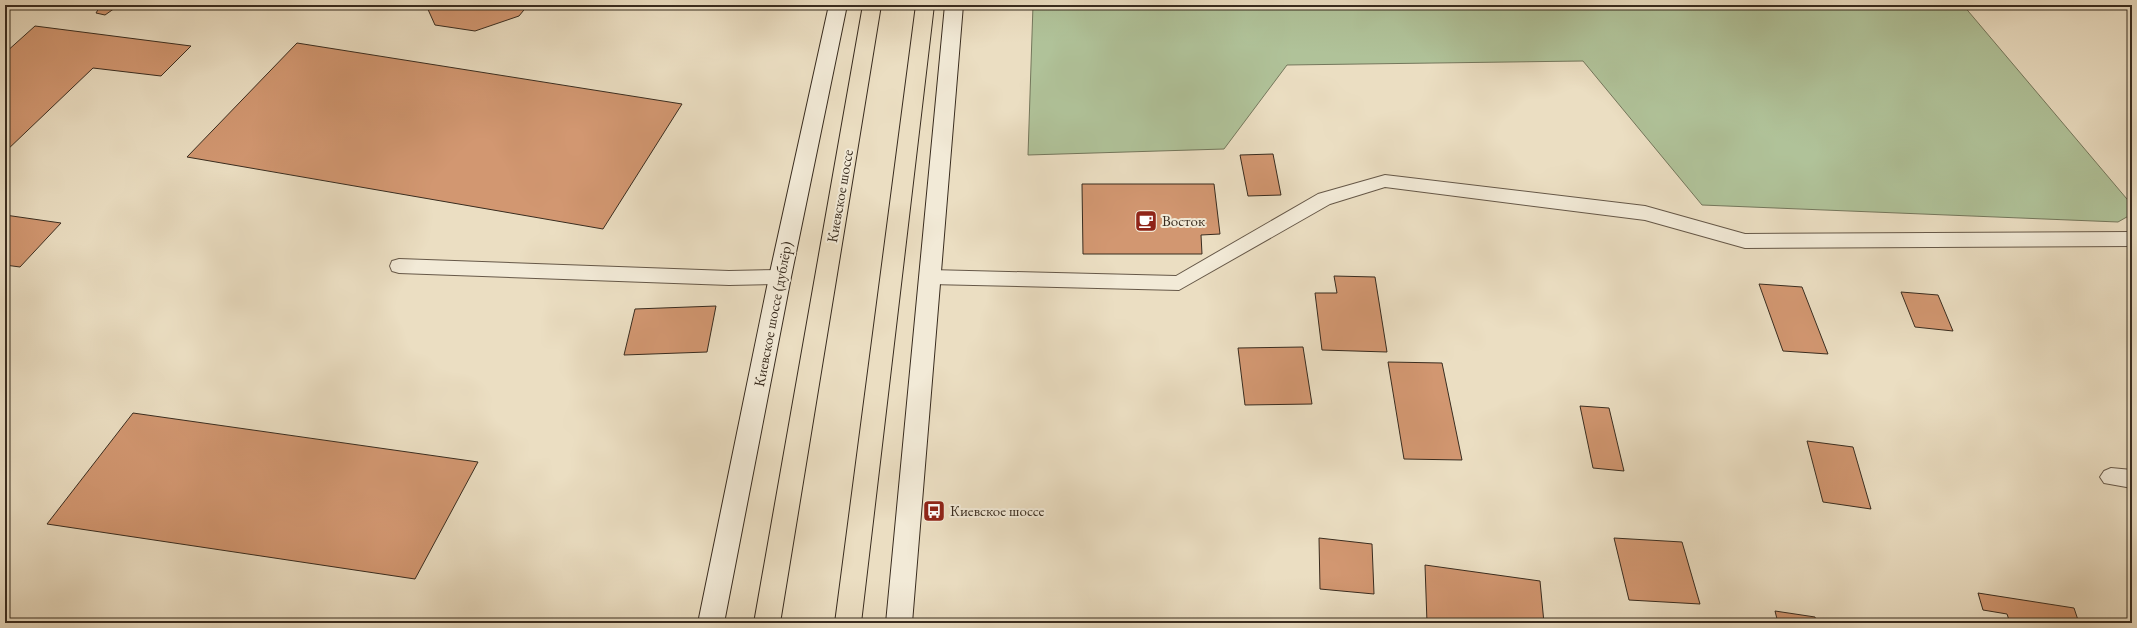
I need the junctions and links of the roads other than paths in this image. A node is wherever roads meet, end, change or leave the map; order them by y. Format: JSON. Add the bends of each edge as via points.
{"nodes":[{"id":1,"x":838,"y":5,"type":"edge"},
{"id":2,"x":872,"y":5,"type":"edge"},
{"id":3,"x":925,"y":5,"type":"edge"},
{"id":4,"x":954,"y":5,"type":"edge"},
{"id":5,"x":2132,"y":239,"type":"edge"},
{"id":6,"x":399,"y":266,"type":"dead end"},
{"id":7,"x":780,"y":277,"type":"junction"},
{"id":8,"x":930,"y":277,"type":"junction"},
{"id":9,"x":2111,"y":477,"type":"dead end"},
{"id":10,"x":2132,"y":479,"type":"edge"},
{"id":11,"x":711,"y":623,"type":"edge"},
{"id":12,"x":768,"y":623,"type":"edge"},
{"id":13,"x":848,"y":623,"type":"edge"},
{"id":14,"x":899,"y":623,"type":"edge"}],
"edges":[{"from":1,"to":7,"type":"street","name":"Киевское шоссе (дублёр)"},
{"from":2,"to":12,"type":"highway","name":"Киевское шоссе"},
{"from":3,"to":13,"type":"highway"},
{"from":4,"to":8,"type":"street"},
{"from":5,"to":8,"type":"lane","via":[[1745,241],[1645,213],[1385,181],[1324,199],[1179,284]]},
{"from":6,"to":7,"type":"lane","via":[[729,278]]},
{"from":7,"to":11,"type":"street","name":"Киевское шоссе (дублёр)"},
{"from":8,"to":14,"type":"street"},
{"from":9,"to":10,"type":"lane"}]}
